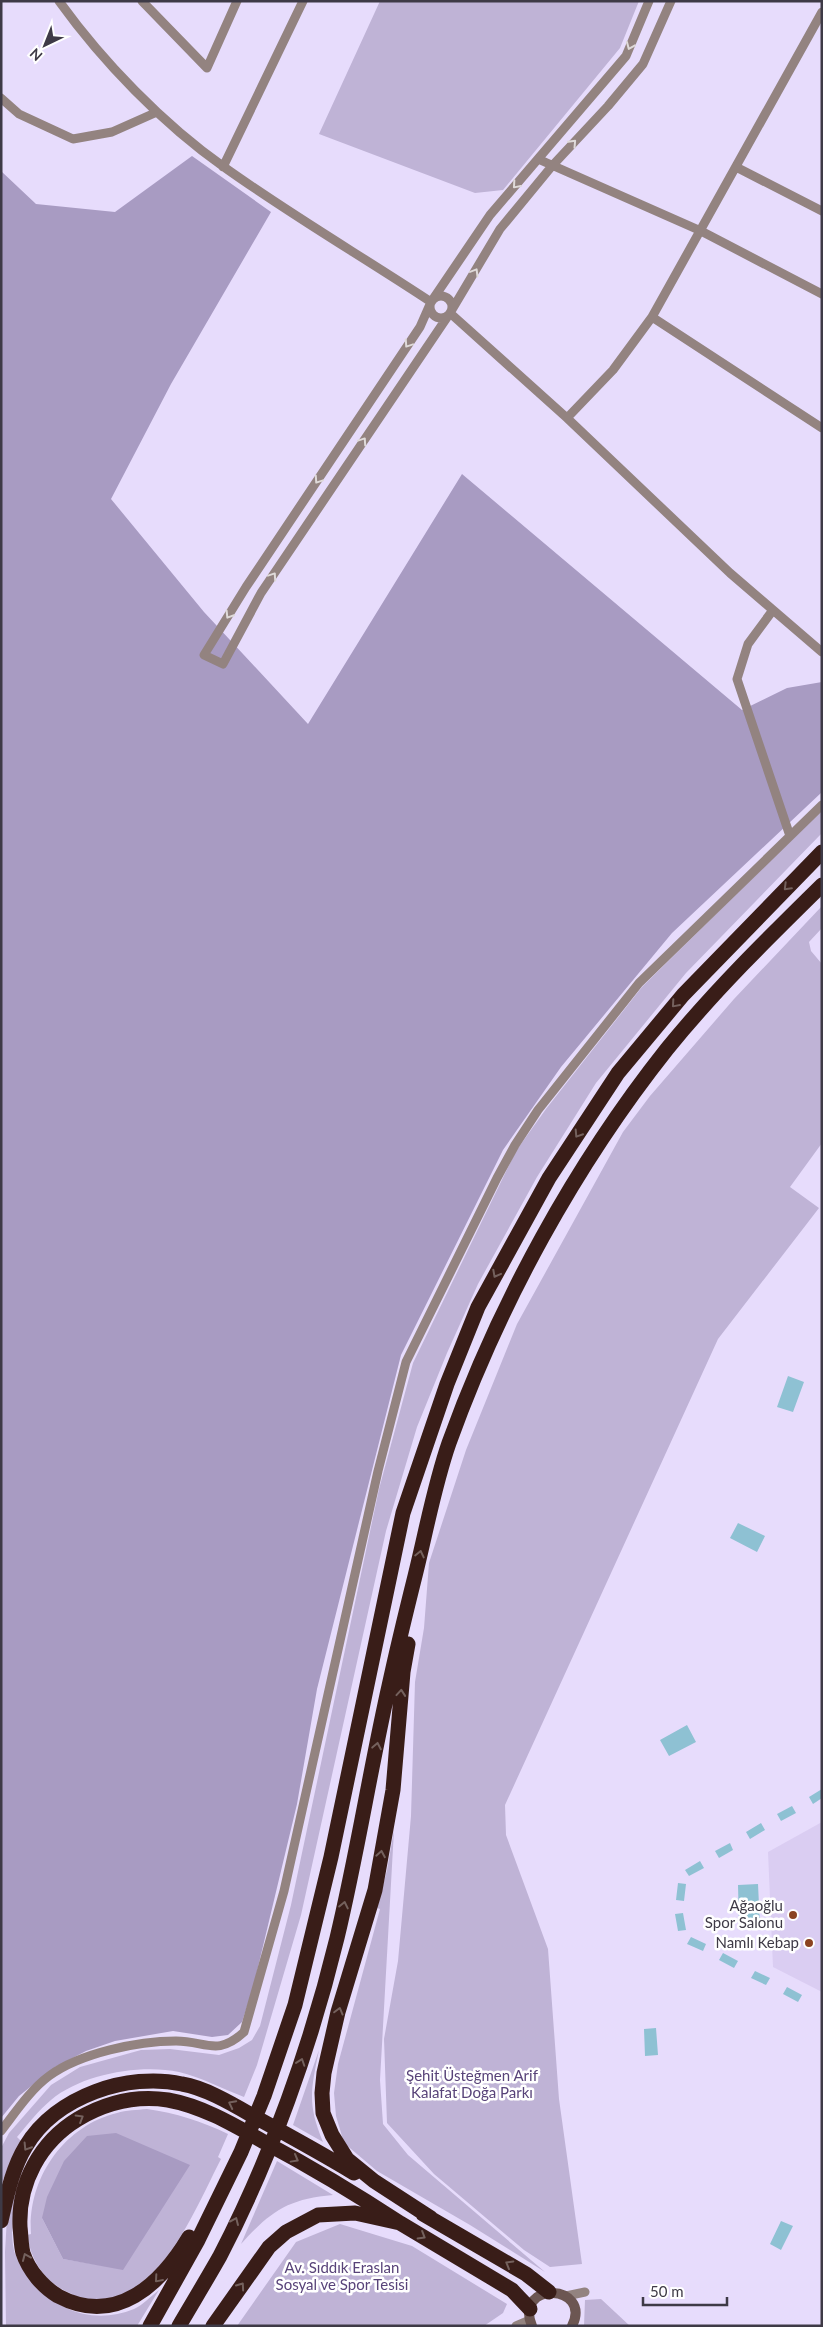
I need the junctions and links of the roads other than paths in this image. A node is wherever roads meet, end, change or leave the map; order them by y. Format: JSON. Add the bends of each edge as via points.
{"nodes":[{"id":1,"x":59,"y":1,"type":"edge"},
{"id":2,"x":142,"y":1,"type":"edge"},
{"id":3,"x":237,"y":1,"type":"edge"},
{"id":4,"x":303,"y":1,"type":"edge"},
{"id":5,"x":649,"y":1,"type":"edge"},
{"id":6,"x":671,"y":1,"type":"edge"},
{"id":7,"x":822,"y":12,"type":"edge"},
{"id":8,"x":1,"y":98,"type":"edge"},
{"id":9,"x":157,"y":112,"type":"junction"},
{"id":10,"x":538,"y":159,"type":"junction"},
{"id":11,"x":552,"y":166,"type":"junction"},
{"id":12,"x":223,"y":167,"type":"junction"},
{"id":13,"x":736,"y":167,"type":"junction"},
{"id":14,"x":822,"y":211,"type":"edge"},
{"id":15,"x":701,"y":231,"type":"junction"},
{"id":16,"x":822,"y":294,"type":"edge"},
{"id":17,"x":432,"y":302,"type":"junction"},
{"id":18,"x":450,"y":314,"type":"junction"},
{"id":19,"x":652,"y":317,"type":"junction"},
{"id":20,"x":567,"y":418,"type":"junction"},
{"id":21,"x":822,"y":428,"type":"edge"},
{"id":22,"x":773,"y":610,"type":"junction"},
{"id":23,"x":822,"y":652,"type":"edge"},
{"id":24,"x":822,"y":805,"type":"edge"},
{"id":25,"x":790,"y":836,"type":"junction"},
{"id":26,"x":822,"y":852,"type":"edge"},
{"id":27,"x":822,"y":885,"type":"edge"},
{"id":28,"x":414,"y":1578,"type":"junction"},
{"id":29,"x":1,"y":2131,"type":"edge"},
{"id":30,"x":226,"y":2182,"type":"junction"},
{"id":31,"x":430,"y":2218,"type":"junction"},
{"id":32,"x":1,"y":2221,"type":"edge"},
{"id":33,"x":400,"y":2223,"type":"junction"},
{"id":34,"x":549,"y":2292,"type":"junction"},
{"id":35,"x":585,"y":2292,"type":"dead end"},
{"id":36,"x":566,"y":2296,"type":"junction"},
{"id":37,"x":530,"y":2318,"type":"edge"},
{"id":38,"x":574,"y":2323,"type":"edge"},
{"id":39,"x":150,"y":2326,"type":"edge"},
{"id":40,"x":180,"y":2326,"type":"edge"},
{"id":41,"x":213,"y":2326,"type":"edge"},
{"id":42,"x":516,"y":2326,"type":"edge"}],
"edges":[{"from":1,"to":9,"type":"street","via":[[85,38]]},
{"from":2,"to":3,"type":"street","via":[[207,68]]},
{"from":4,"to":12,"type":"street"},
{"from":5,"to":10,"type":"street","one_way":true,"via":[[626,56]]},
{"from":11,"to":6,"type":"street","one_way":true,"via":[[643,64]]},
{"from":7,"to":13,"type":"street"},
{"from":8,"to":9,"type":"street","via":[[19,114],[73,139],[112,132]]},
{"from":9,"to":12,"type":"street"},
{"from":10,"to":11,"type":"street"},
{"from":10,"to":17,"type":"street","one_way":true,"via":[[490,215]]},
{"from":11,"to":15,"type":"street"},
{"from":18,"to":11,"type":"street","one_way":true,"via":[[500,229]]},
{"from":12,"to":17,"type":"street"},
{"from":13,"to":14,"type":"street"},
{"from":13,"to":15,"type":"street"},
{"from":15,"to":16,"type":"street"},
{"from":15,"to":19,"type":"street"},
{"from":17,"to":18,"type":"street","via":[[430,309],[434,315],[440,318]]},
{"from":17,"to":18,"type":"street","via":[[439,296],[448,299],[452,308]]},
{"from":17,"to":18,"type":"street","one_way":true,"via":[[420,327],[204,655],[223,664],[261,593]]},
{"from":18,"to":20,"type":"street"},
{"from":19,"to":20,"type":"street","via":[[613,370]]},
{"from":19,"to":21,"type":"street"},
{"from":20,"to":22,"type":"street"},
{"from":22,"to":23,"type":"street"},
{"from":22,"to":25,"type":"street","via":[[748,644],[737,679]]},
{"from":24,"to":25,"type":"street"},
{"from":25,"to":29,"type":"street","via":[[639,983],[538,1110],[497,1178],[406,1362],[378,1471],[284,1891],[244,2032],[226,2046],[178,2041],[148,2043],[84,2058],[49,2076]]},
{"from":26,"to":30,"type":"highway","one_way":true,"via":[[683,995],[618,1073],[549,1178],[478,1307],[446,1384],[403,1513],[331,1856],[295,2005],[264,2096]]},
{"from":28,"to":27,"type":"highway","one_way":true,"via":[[449,1445],[493,1334],[555,1215],[621,1111],[667,1050],[713,996]]},
{"from":31,"to":28,"type":"highway","one_way":true,"via":[[347,2159],[323,2113],[322,2093],[338,2012],[375,1890],[393,1790]]},
{"from":40,"to":28,"type":"highway","one_way":true,"via":[[220,2254],[261,2164],[312,2026],[336,1941],[388,1686]]},
{"from":30,"to":33,"type":"highway","one_way":true,"via":[[176,2258],[157,2280],[137,2297],[118,2305],[98,2308],[67,2301],[43,2285],[23,2253],[20,2218],[24,2187],[36,2159],[51,2140],[89,2112],[115,2102],[144,2098],[168,2100],[229,2123],[349,2188]]},
{"from":30,"to":39,"type":"highway"},
{"from":31,"to":32,"type":"highway","one_way":true,"via":[[229,2102],[183,2084],[153,2081],[127,2082],[100,2090],[81,2097],[52,2116],[27,2144],[15,2169]]},
{"from":34,"to":31,"type":"highway","one_way":true,"via":[[526,2274]]},
{"from":33,"to":37,"type":"highway","one_way":true,"via":[[512,2290]]},
{"from":41,"to":33,"type":"highway","one_way":true,"via":[[269,2247],[294,2228],[318,2215],[355,2213]]},
{"from":34,"to":36,"type":"main road"},
{"from":34,"to":37,"type":"main road","via":[[536,2298]]},
{"from":35,"to":36,"type":"street"},
{"from":36,"to":38,"type":"main road","via":[[574,2308]]},
{"from":37,"to":42,"type":"street"}]}
